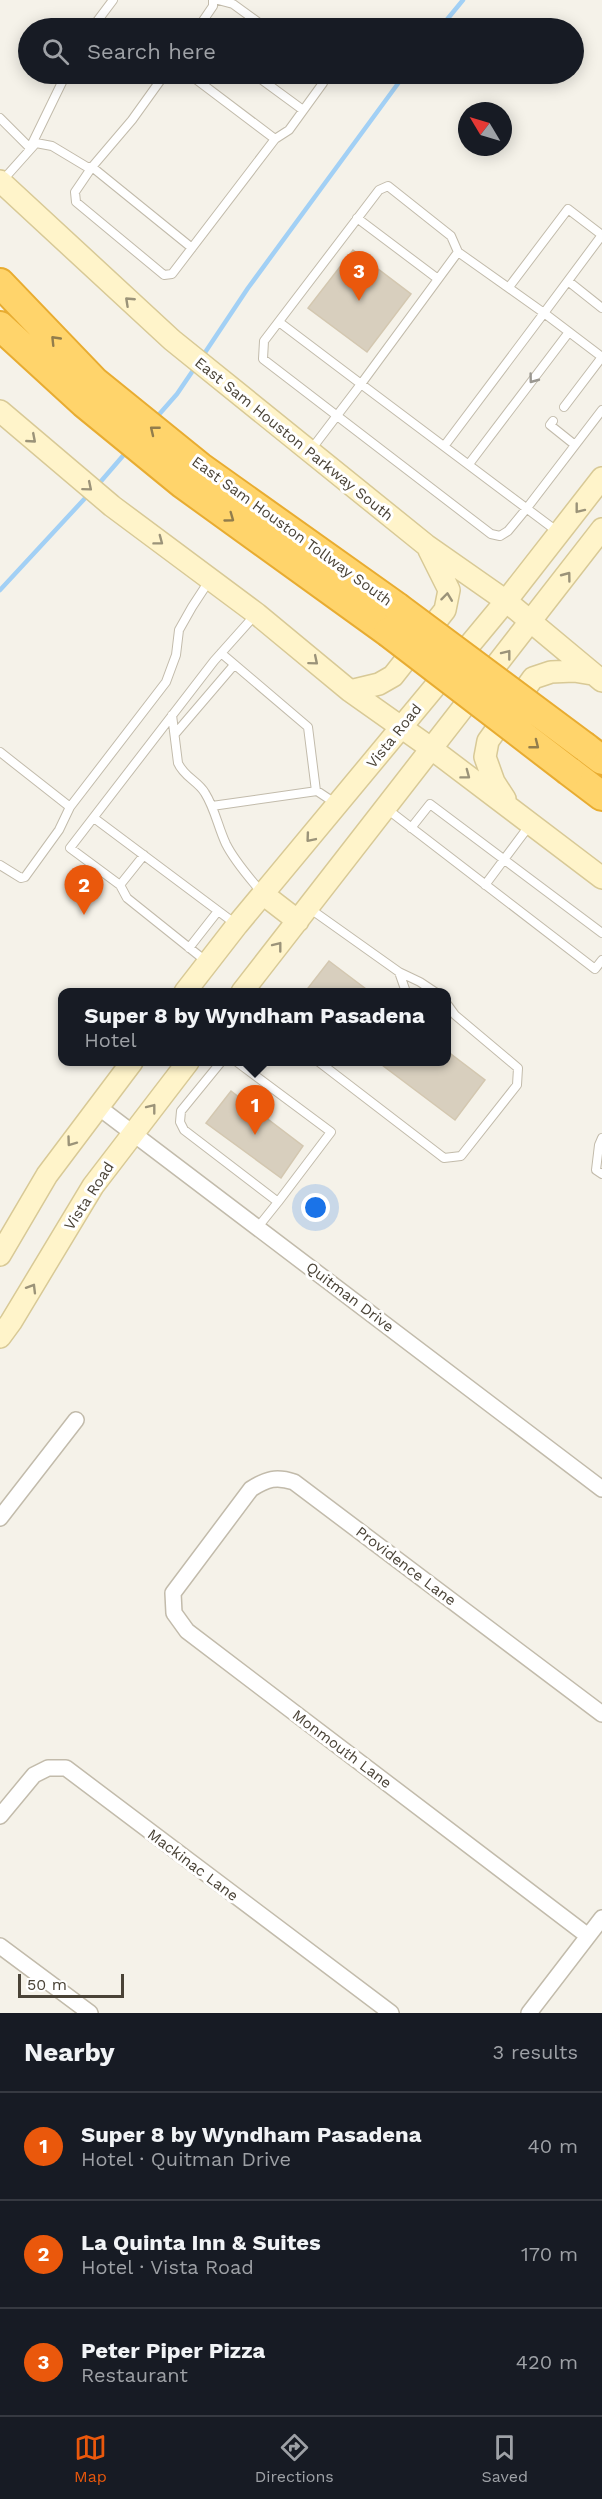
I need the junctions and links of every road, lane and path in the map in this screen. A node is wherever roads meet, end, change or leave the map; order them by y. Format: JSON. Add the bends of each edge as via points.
{"nodes":[{"id":1,"x":113,"y":0,"type":"edge"},
{"id":2,"x":213,"y":0,"type":"edge"},
{"id":3,"x":218,"y":0,"type":"edge"},
{"id":4,"x":100,"y":18,"type":"edge"},
{"id":5,"x":205,"y":18,"type":"edge"},
{"id":6,"x":252,"y":18,"type":"edge"},
{"id":7,"x":61,"y":84,"type":"edge"},
{"id":8,"x":158,"y":84,"type":"edge"},
{"id":9,"x":202,"y":84,"type":"edge"},
{"id":10,"x":268,"y":84,"type":"edge"},
{"id":11,"x":322,"y":84,"type":"edge"},
{"id":12,"x":303,"y":110,"type":"junction"},
{"id":13,"x":0,"y":118,"type":"edge"},
{"id":14,"x":275,"y":139,"type":"junction"},
{"id":15,"x":30,"y":148,"type":"junction"},
{"id":16,"x":92,"y":166,"type":"junction"},
{"id":17,"x":1,"y":182,"type":"edge"},
{"id":18,"x":357,"y":218,"type":"junction"},
{"id":19,"x":602,"y":235,"type":"edge"},
{"id":20,"x":192,"y":248,"type":"junction"},
{"id":21,"x":458,"y":252,"type":"junction"},
{"id":22,"x":438,"y":279,"type":"junction"},
{"id":23,"x":568,"y":281,"type":"junction"},
{"id":24,"x":0,"y":282,"type":"edge"},
{"id":25,"x":509,"y":287,"type":"junction"},
{"id":26,"x":602,"y":308,"type":"edge"},
{"id":27,"x":544,"y":313,"type":"junction"},
{"id":28,"x":279,"y":322,"type":"junction"},
{"id":29,"x":0,"y":326,"type":"edge"},
{"id":30,"x":569,"y":332,"type":"junction"},
{"id":31,"x":602,"y":357,"type":"edge"},
{"id":32,"x":361,"y":384,"type":"junction"},
{"id":33,"x":90,"y":392,"type":"junction"},
{"id":34,"x":564,"y":407,"type":"dead end"},
{"id":35,"x":602,"y":410,"type":"edge"},
{"id":36,"x":0,"y":411,"type":"edge"},
{"id":37,"x":337,"y":416,"type":"junction"},
{"id":38,"x":553,"y":421,"type":"dead end"},
{"id":39,"x":445,"y":445,"type":"junction"},
{"id":40,"x":575,"y":445,"type":"junction"},
{"id":41,"x":310,"y":452,"type":"junction"},
{"id":42,"x":469,"y":464,"type":"junction"},
{"id":43,"x":602,"y":478,"type":"edge"},
{"id":44,"x":527,"y":508,"type":"junction"},
{"id":45,"x":602,"y":529,"type":"edge"},
{"id":46,"x":559,"y":533,"type":"junction"},
{"id":47,"x":426,"y":545,"type":"junction"},
{"id":48,"x":210,"y":580,"type":"junction"},
{"id":49,"x":506,"y":601,"type":"junction"},
{"id":50,"x":256,"y":614,"type":"junction"},
{"id":51,"x":393,"y":619,"type":"junction"},
{"id":52,"x":532,"y":622,"type":"junction"},
{"id":53,"x":221,"y":653,"type":"junction"},
{"id":54,"x":234,"y":665,"type":"junction"},
{"id":55,"x":597,"y":677,"type":"edge"},
{"id":56,"x":350,"y":691,"type":"junction"},
{"id":57,"x":172,"y":715,"type":"junction"},
{"id":58,"x":400,"y":727,"type":"junction"},
{"id":59,"x":175,"y":734,"type":"junction"},
{"id":60,"x":432,"y":749,"type":"junction"},
{"id":61,"x":0,"y":752,"type":"edge"},
{"id":62,"x":594,"y":753,"type":"edge"},
{"id":63,"x":315,"y":791,"type":"junction"},
{"id":64,"x":602,"y":796,"type":"edge"},
{"id":65,"x":212,"y":806,"type":"junction"},
{"id":66,"x":338,"y":806,"type":"junction"},
{"id":67,"x":70,"y":807,"type":"junction"},
{"id":68,"x":385,"y":807,"type":"junction"},
{"id":69,"x":522,"y":817,"type":"junction"},
{"id":70,"x":94,"y":818,"type":"junction"},
{"id":71,"x":411,"y":828,"type":"junction"},
{"id":72,"x":144,"y":855,"type":"junction"},
{"id":73,"x":504,"y":860,"type":"junction"},
{"id":74,"x":0,"y":865,"type":"edge"},
{"id":75,"x":602,"y":878,"type":"edge"},
{"id":76,"x":120,"y":885,"type":"junction"},
{"id":77,"x":485,"y":885,"type":"junction"},
{"id":78,"x":263,"y":894,"type":"junction"},
{"id":79,"x":218,"y":910,"type":"junction"},
{"id":80,"x":303,"y":914,"type":"junction"},
{"id":81,"x":237,"y":925,"type":"junction"},
{"id":82,"x":602,"y":933,"type":"edge"},
{"id":83,"x":189,"y":948,"type":"junction"},
{"id":84,"x":602,"y":960,"type":"edge"},
{"id":85,"x":208,"y":962,"type":"junction"},
{"id":86,"x":399,"y":972,"type":"junction"},
{"id":87,"x":189,"y":988,"type":"edge"},
{"id":88,"x":246,"y":988,"type":"edge"},
{"id":89,"x":404,"y":988,"type":"edge"},
{"id":90,"x":429,"y":988,"type":"edge"},
{"id":91,"x":451,"y":1016,"type":"edge"},
{"id":92,"x":129,"y":1066,"type":"edge"},
{"id":93,"x":185,"y":1066,"type":"edge"},
{"id":94,"x":218,"y":1066,"type":"edge"},
{"id":95,"x":242,"y":1066,"type":"edge"},
{"id":96,"x":324,"y":1066,"type":"edge"},
{"id":97,"x":97,"y":1106,"type":"junction"},
{"id":98,"x":132,"y":1132,"type":"junction"},
{"id":99,"x":602,"y":1138,"type":"edge"},
{"id":100,"x":602,"y":1174,"type":"edge"},
{"id":101,"x":278,"y":1202,"type":"junction"},
{"id":102,"x":258,"y":1227,"type":"junction"},
{"id":103,"x":0,"y":1255,"type":"edge"},
{"id":104,"x":0,"y":1337,"type":"edge"},
{"id":105,"x":76,"y":1420,"type":"dead end"},
{"id":106,"x":602,"y":1489,"type":"edge"},
{"id":107,"x":0,"y":1518,"type":"edge"},
{"id":108,"x":216,"y":1536,"type":"joint"},
{"id":109,"x":602,"y":1714,"type":"edge"},
{"id":110,"x":0,"y":1816,"type":"edge"},
{"id":111,"x":602,"y":1918,"type":"edge"},
{"id":112,"x":588,"y":1936,"type":"junction"},
{"id":113,"x":0,"y":1946,"type":"edge"},
{"id":114,"x":90,"y":2013,"type":"edge"},
{"id":115,"x":391,"y":2013,"type":"edge"},
{"id":116,"x":529,"y":2013,"type":"edge"}],
"edges":[{"from":1,"to":4,"type":"lane"},
{"from":2,"to":5,"type":"lane"},
{"from":3,"to":6,"type":"lane","via":[[233,4]]},
{"from":7,"to":15,"type":"lane"},
{"from":8,"to":16,"type":"lane"},
{"from":9,"to":14,"type":"lane"},
{"from":10,"to":12,"type":"lane"},
{"from":11,"to":12,"type":"lane"},
{"from":12,"to":14,"type":"lane","via":[[289,130]]},
{"from":13,"to":15,"type":"lane"},
{"from":14,"to":20,"type":"lane"},
{"from":15,"to":16,"type":"lane","via":[[36,143],[52,146],[87,167]]},
{"from":15,"to":17,"type":"lane"},
{"from":16,"to":20,"type":"lane"},
{"from":16,"to":20,"type":"lane","via":[[75,192],[76,202],[165,275],[172,274]]},
{"from":41,"to":17,"type":"main road","name":"East Sam Houston Parkway South","one_way":true,"via":[[172,340]]},
{"from":18,"to":21,"type":"lane","via":[[379,190],[388,186],[451,236]]},
{"from":18,"to":22,"type":"lane"},
{"from":18,"to":28,"type":"lane"},
{"from":19,"to":23,"type":"lane"},
{"from":19,"to":25,"type":"lane","via":[[568,209]]},
{"from":21,"to":22,"type":"lane"},
{"from":21,"to":25,"type":"lane"},
{"from":22,"to":32,"type":"lane"},
{"from":23,"to":26,"type":"lane"},
{"from":23,"to":27,"type":"lane"},
{"from":33,"to":24,"type":"highway","name":"East Sam Houston Tollway South","one_way":true},
{"from":25,"to":27,"type":"lane"},
{"from":27,"to":30,"type":"lane"},
{"from":27,"to":39,"type":"lane"},
{"from":28,"to":32,"type":"lane"},
{"from":28,"to":37,"type":"lane","via":[[264,341],[263,359]]},
{"from":29,"to":33,"type":"highway","name":"East Sam Houston Tollway South"},
{"from":30,"to":31,"type":"lane"},
{"from":30,"to":42,"type":"lane","one_way":true},
{"from":31,"to":34,"type":"lane"},
{"from":32,"to":37,"type":"lane"},
{"from":32,"to":39,"type":"lane"},
{"from":33,"to":51,"type":"highway","name":"East Sam Houston Tollway South","via":[[191,475]]},
{"from":35,"to":40,"type":"lane"},
{"from":36,"to":48,"type":"main road","one_way":true,"via":[[64,468]]},
{"from":37,"to":41,"type":"lane"},
{"from":37,"to":44,"type":"lane","via":[[491,534],[500,536],[508,531]]},
{"from":38,"to":40,"type":"lane","via":[[550,425]]},
{"from":39,"to":42,"type":"lane"},
{"from":40,"to":44,"type":"lane"},
{"from":41,"to":47,"type":"main road","name":"East Sam Houston Parkway South"},
{"from":42,"to":44,"type":"lane"},
{"from":43,"to":46,"type":"main road","name":"Vista Road","one_way":true},
{"from":44,"to":46,"type":"lane"},
{"from":52,"to":45,"type":"main road","one_way":true},
{"from":46,"to":49,"type":"main road","name":"Vista Road"},
{"from":47,"to":49,"type":"main road","name":"East Sam Houston Parkway South"},
{"from":56,"to":47,"type":"main road","one_way":true,"via":[[393,676],[445,610],[449,590]]},
{"from":48,"to":50,"type":"main road"},
{"from":48,"to":67,"type":"lane","via":[[179,630],[176,655],[166,682]]},
{"from":49,"to":52,"type":"main road","name":"East Sam Houston Parkway South"},
{"from":49,"to":58,"type":"main road","name":"Vista Road"},
{"from":50,"to":53,"type":"lane"},
{"from":50,"to":56,"type":"main road","one_way":true},
{"from":51,"to":62,"type":"highway","name":"East Sam Houston Tollway South","bridge":true},
{"from":51,"to":64,"type":"highway","name":"East Sam Houston Tollway South","one_way":true,"bridge":true},
{"from":52,"to":55,"type":"main road","name":"East Sam Houston Parkway South"},
{"from":60,"to":52,"type":"main road","one_way":true},
{"from":53,"to":54,"type":"lane"},
{"from":53,"to":57,"type":"lane"},
{"from":54,"to":59,"type":"lane"},
{"from":54,"to":63,"type":"lane","via":[[308,727]]},
{"from":55,"to":69,"type":"main road","via":[[574,670],[533,678],[488,741],[485,757],[494,782]]},
{"from":56,"to":58,"type":"main road"},
{"from":57,"to":59,"type":"lane"},
{"from":57,"to":70,"type":"lane"},
{"from":58,"to":60,"type":"main road"},
{"from":58,"to":66,"type":"main road","name":"Vista Road"},
{"from":59,"to":65,"type":"lane","via":[[181,770],[204,790]]},
{"from":60,"to":68,"type":"main road"},
{"from":60,"to":69,"type":"main road","one_way":true},
{"from":61,"to":67,"type":"lane"},
{"from":63,"to":65,"type":"lane"},
{"from":63,"to":66,"type":"lane"},
{"from":65,"to":78,"type":"lane","via":[[226,844]]},
{"from":66,"to":78,"type":"main road","name":"Vista Road","one_way":true},
{"from":67,"to":74,"type":"lane","via":[[59,830],[25,877],[18,877]]},
{"from":68,"to":71,"type":"lane"},
{"from":68,"to":80,"type":"main road"},
{"from":69,"to":73,"type":"lane"},
{"from":69,"to":75,"type":"main road"},
{"from":70,"to":72,"type":"lane"},
{"from":70,"to":76,"type":"lane","via":[[70,848]]},
{"from":71,"to":73,"type":"lane","via":[[430,804]]},
{"from":71,"to":77,"type":"lane"},
{"from":72,"to":76,"type":"lane"},
{"from":72,"to":79,"type":"lane"},
{"from":73,"to":77,"type":"lane"},
{"from":73,"to":82,"type":"lane"},
{"from":76,"to":83,"type":"lane","via":[[127,898]]},
{"from":77,"to":84,"type":"lane","via":[[595,969]]},
{"from":78,"to":80,"type":"main road"},
{"from":78,"to":81,"type":"main road","name":"Vista Road"},
{"from":79,"to":81,"type":"lane"},
{"from":79,"to":83,"type":"lane"},
{"from":80,"to":86,"type":"lane"},
{"from":88,"to":80,"type":"main road","one_way":true},
{"from":81,"to":85,"type":"main road","name":"Vista Road"},
{"from":83,"to":85,"type":"lane"},
{"from":85,"to":87,"type":"main road","name":"Vista Road"},
{"from":86,"to":89,"type":"lane"},
{"from":86,"to":90,"type":"lane"},
{"from":91,"to":96,"type":"lane","via":[[518,1068],[517,1085],[461,1156],[444,1158]]},
{"from":92,"to":97,"type":"main road"},
{"from":98,"to":93,"type":"main road","name":"Vista Road","one_way":true},
{"from":94,"to":101,"type":"lane","via":[[181,1111],[180,1122],[184,1131]]},
{"from":95,"to":101,"type":"lane","via":[[331,1132]]},
{"from":97,"to":98,"type":"street","name":"Quitman Drive"},
{"from":97,"to":103,"type":"main road","one_way":true,"via":[[47,1175]]},
{"from":98,"to":102,"type":"street","name":"Quitman Drive"},
{"from":104,"to":98,"type":"main road","name":"Vista Road","one_way":true,"via":[[93,1186]]},
{"from":99,"to":100,"type":"lane","via":[[596,1170]]},
{"from":101,"to":102,"type":"lane"},
{"from":102,"to":106,"type":"street","name":"Quitman Drive"},
{"from":105,"to":107,"type":"street"},
{"from":108,"to":109,"type":"street","name":"Providence Lane","via":[[252,1489],[267,1479],[294,1482]]},
{"from":108,"to":112,"type":"street","name":"Monmouth Lane","via":[[173,1593],[174,1613],[187,1631]]},
{"from":110,"to":115,"type":"street","name":"Mackinac Lane","via":[[34,1774],[48,1768],[66,1768]]},
{"from":111,"to":112,"type":"street"},
{"from":112,"to":116,"type":"street"},
{"from":113,"to":114,"type":"street"}]}
